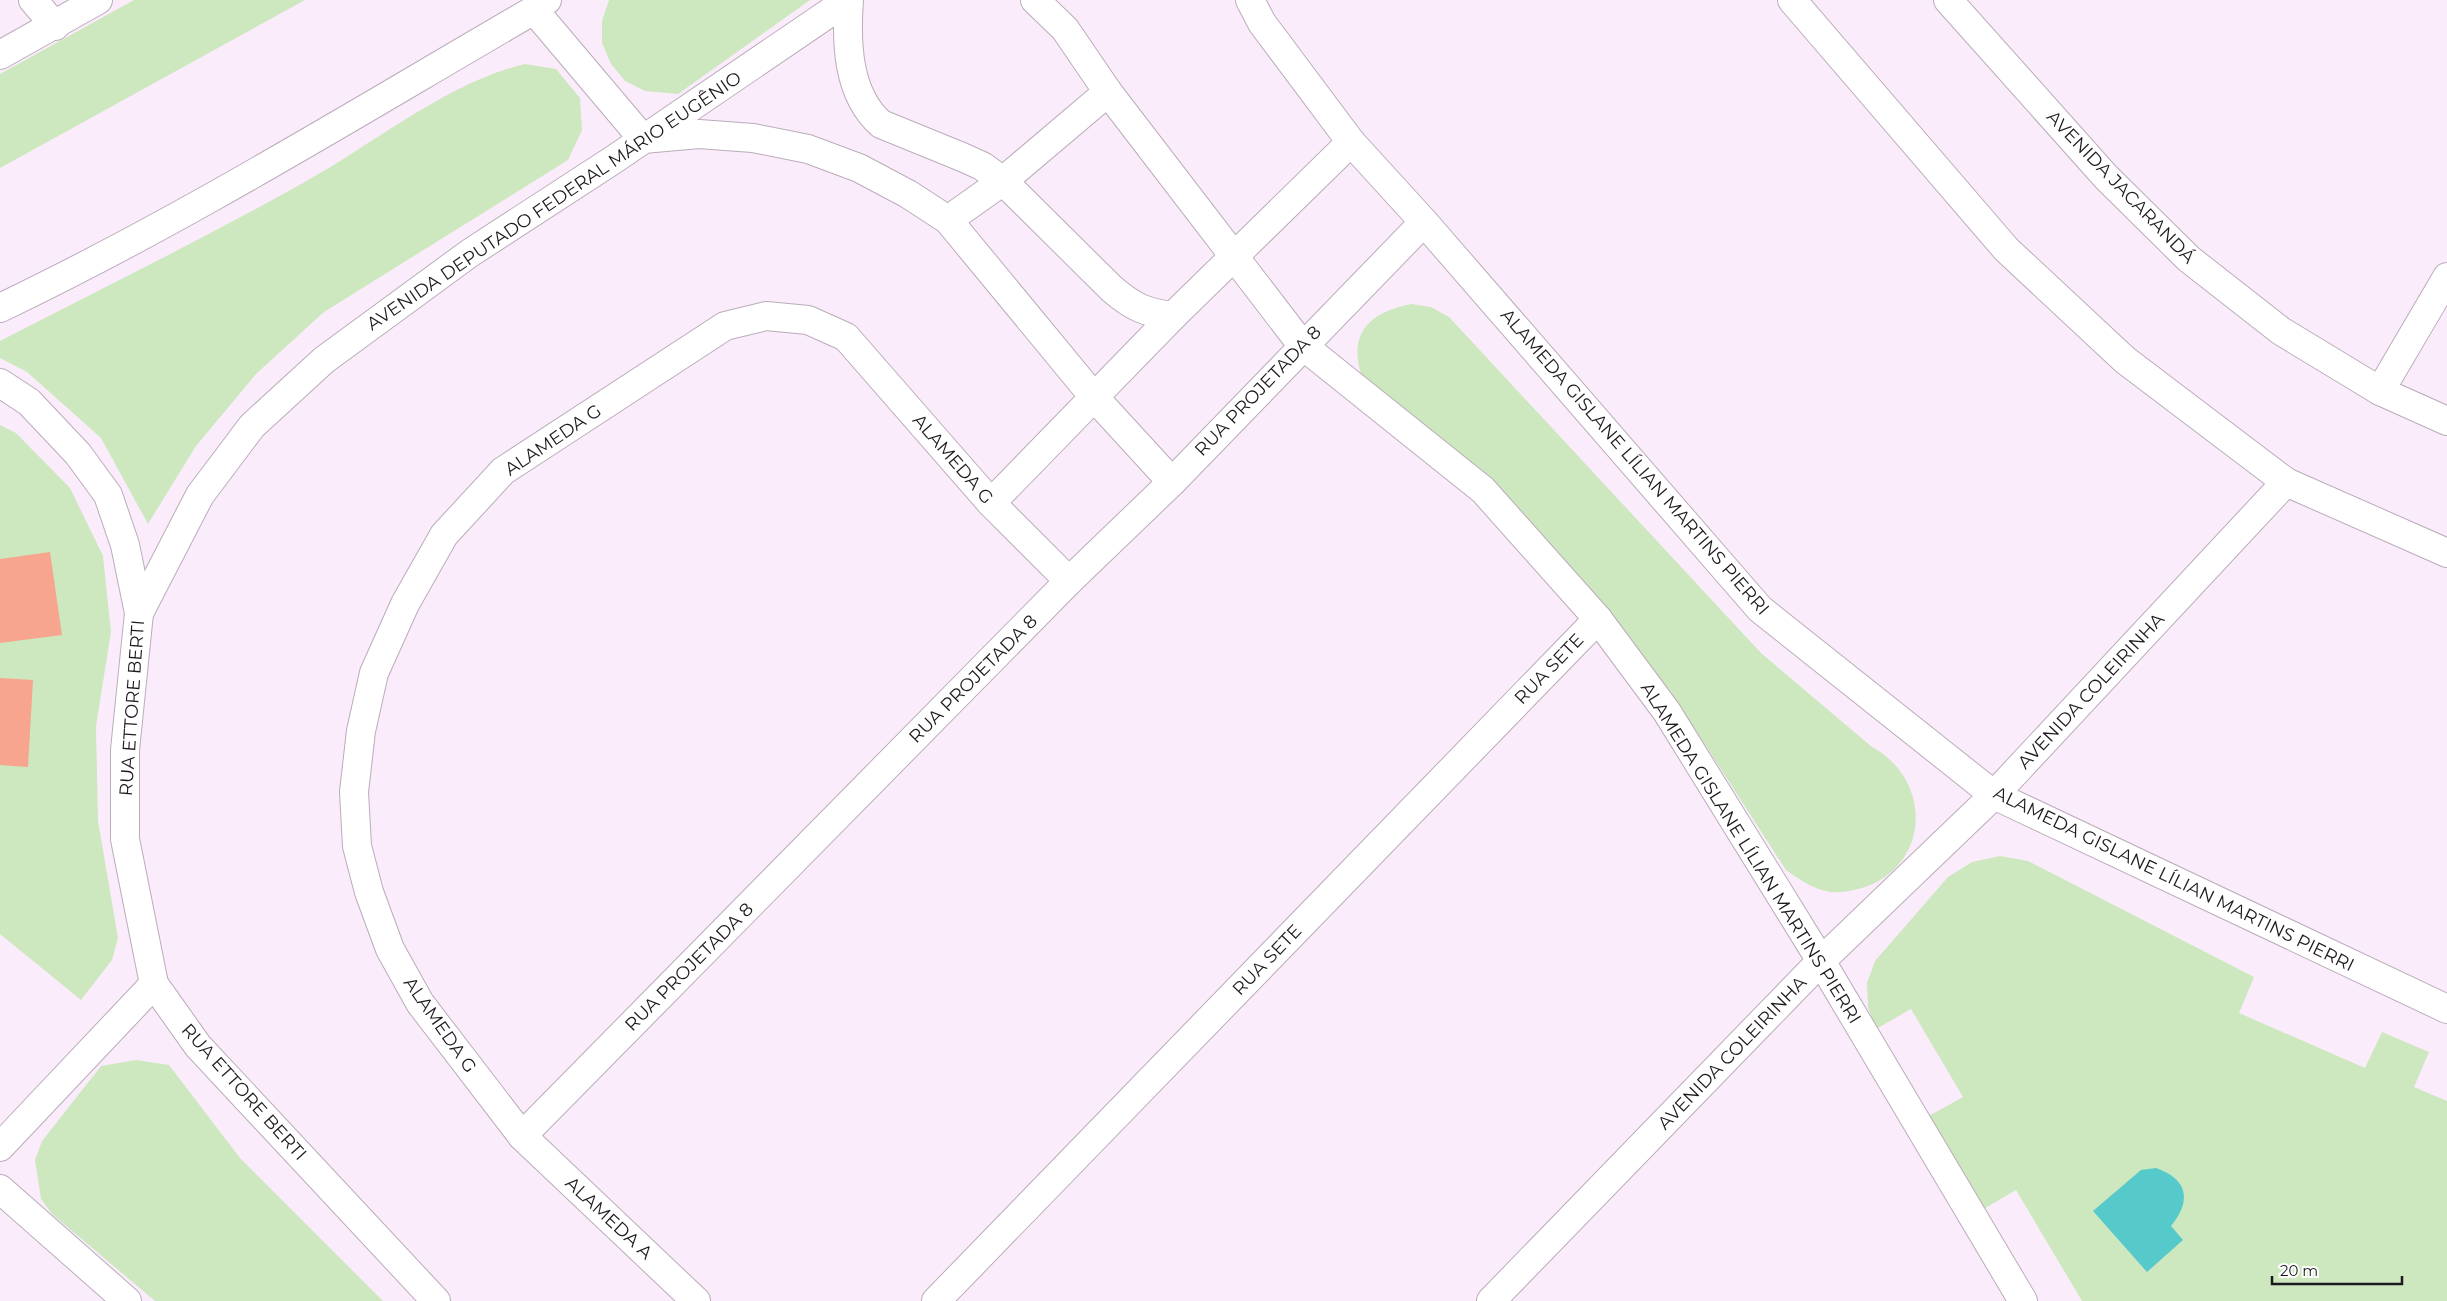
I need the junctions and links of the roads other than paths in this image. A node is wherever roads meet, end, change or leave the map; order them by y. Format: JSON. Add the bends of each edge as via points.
{"nodes":[{"id":1,"x":33,"y":0,"type":"edge"},
{"id":2,"x":98,"y":0,"type":"edge"},
{"id":3,"x":849,"y":0,"type":"edge"},
{"id":4,"x":1035,"y":0,"type":"edge"},
{"id":5,"x":1063,"y":0,"type":"edge"},
{"id":6,"x":1250,"y":0,"type":"edge"},
{"id":7,"x":1792,"y":0,"type":"edge"},
{"id":8,"x":1948,"y":0,"type":"edge"},
{"id":9,"x":541,"y":5,"type":"edge"},
{"id":10,"x":55,"y":26,"type":"junction"},
{"id":11,"x":1065,"y":29,"type":"junction"},
{"id":12,"x":0,"y":55,"type":"edge"},
{"id":13,"x":1108,"y":92,"type":"junction"},
{"id":14,"x":643,"y":140,"type":"junction"},
{"id":15,"x":1351,"y":142,"type":"junction"},
{"id":16,"x":1003,"y":181,"type":"junction"},
{"id":17,"x":948,"y":220,"type":"junction"},
{"id":18,"x":1424,"y":222,"type":"junction"},
{"id":19,"x":1233,"y":257,"type":"junction"},
{"id":20,"x":2447,"y":277,"type":"edge"},
{"id":21,"x":0,"y":308,"type":"edge"},
{"id":22,"x":1173,"y":316,"type":"junction"},
{"id":23,"x":1302,"y":345,"type":"junction"},
{"id":24,"x":0,"y":383,"type":"edge"},
{"id":25,"x":2380,"y":391,"type":"junction"},
{"id":26,"x":1094,"y":397,"type":"junction"},
{"id":27,"x":2447,"y":421,"type":"edge"},
{"id":28,"x":1172,"y":482,"type":"junction"},
{"id":29,"x":2286,"y":482,"type":"junction"},
{"id":30,"x":991,"y":503,"type":"junction"},
{"id":31,"x":2447,"y":553,"type":"edge"},
{"id":32,"x":1069,"y":582,"type":"junction"},
{"id":33,"x":140,"y":613,"type":"junction"},
{"id":34,"x":1598,"y":619,"type":"junction"},
{"id":35,"x":1994,"y":795,"type":"junction"},
{"id":36,"x":1821,"y":961,"type":"junction"},
{"id":37,"x":154,"y":984,"type":"junction"},
{"id":38,"x":2447,"y":1009,"type":"edge"},
{"id":39,"x":522,"y":1136,"type":"junction"},
{"id":40,"x":0,"y":1148,"type":"edge"},
{"id":41,"x":0,"y":1189,"type":"edge"},
{"id":42,"x":127,"y":1301,"type":"edge"},
{"id":43,"x":436,"y":1301,"type":"edge"},
{"id":44,"x":696,"y":1301,"type":"edge"},
{"id":45,"x":936,"y":1301,"type":"edge"},
{"id":46,"x":1491,"y":1301,"type":"edge"},
{"id":47,"x":2023,"y":1301,"type":"edge"}],
"edges":[{"from":1,"to":10,"type":"street"},
{"from":2,"to":10,"type":"street"},
{"from":3,"to":14,"type":"street","name":"AVENIDA DEPUTADO FEDERAL MÁRIO EUGÊNIO"},
{"from":3,"to":16,"type":"street","via":[[847,30],[852,77],[870,114],[881,124],[982,166]]},
{"from":4,"to":11,"type":"street","name":"ALAMEDA GISLANE LÍLIAN MARTINS PIERRI"},
{"from":5,"to":11,"type":"street"},
{"from":6,"to":15,"type":"street","name":"ALAMEDA GISLANE LÍLIAN MARTINS PIERRI","via":[[1262,23]]},
{"from":7,"to":29,"type":"street","via":[[2006,249],[2125,360]]},
{"from":8,"to":25,"type":"street","name":"AVENIDA JACARANDÁ","via":[[2106,177],[2188,260],[2281,331]]},
{"from":9,"to":14,"type":"street"},
{"from":9,"to":21,"type":"street","via":[[199,205],[94,263]]},
{"from":10,"to":12,"type":"street"},
{"from":11,"to":13,"type":"street","name":"ALAMEDA GISLANE LÍLIAN MARTINS PIERRI"},
{"from":13,"to":16,"type":"street"},
{"from":13,"to":19,"type":"street","name":"ALAMEDA GISLANE LÍLIAN MARTINS PIERRI"},
{"from":14,"to":17,"type":"street","via":[[699,134],[754,138],[808,148],[860,168]]},
{"from":14,"to":33,"type":"street","name":"AVENIDA DEPUTADO FEDERAL MÁRIO EUGÊNIO","via":[[470,254],[324,360],[252,426],[200,495]]},
{"from":15,"to":18,"type":"street","name":"ALAMEDA GISLANE LÍLIAN MARTINS PIERRI"},
{"from":15,"to":19,"type":"street"},
{"from":16,"to":17,"type":"street"},
{"from":16,"to":22,"type":"street","via":[[1132,305],[1152,314]]},
{"from":17,"to":26,"type":"street"},
{"from":18,"to":23,"type":"street","name":"RUA PROJETADA 8"},
{"from":18,"to":35,"type":"street","name":"ALAMEDA GISLANE LÍLIAN MARTINS PIERRI","via":[[1760,609]]},
{"from":19,"to":22,"type":"street"},
{"from":19,"to":23,"type":"street","name":"ALAMEDA GISLANE LÍLIAN MARTINS PIERRI"},
{"from":20,"to":25,"type":"street"},
{"from":22,"to":26,"type":"street"},
{"from":23,"to":28,"type":"street","name":"RUA PROJETADA 8"},
{"from":23,"to":34,"type":"street","name":"ALAMEDA GISLANE LÍLIAN MARTINS PIERRI","via":[[1483,490]]},
{"from":24,"to":33,"type":"street","name":"RUA ETTORE BERTI","via":[[29,402],[78,454],[108,495],[125,545]]},
{"from":25,"to":27,"type":"street","name":"AVENIDA JACARANDÁ"},
{"from":26,"to":28,"type":"street"},
{"from":26,"to":30,"type":"street"},
{"from":28,"to":32,"type":"street","name":"RUA PROJETADA 8"},
{"from":29,"to":31,"type":"street"},
{"from":29,"to":35,"type":"street","name":"AVENIDA COLEIRINHA"},
{"from":30,"to":32,"type":"street","name":"ALAMEDA G"},
{"from":30,"to":39,"type":"street","name":"ALAMEDA G","via":[[846,337],[808,320],[766,316],[725,326],[504,471],[444,535],[405,604],[374,673],[361,731],[354,792],[358,846],[368,892],[390,949],[420,1003]]},
{"from":32,"to":39,"type":"street","name":"RUA PROJETADA 8"},
{"from":33,"to":37,"type":"street","name":"RUA ETTORE BERTI","via":[[126,750],[125,839]]},
{"from":34,"to":36,"type":"street","name":"ALAMEDA GISLANE LÍLIAN MARTINS PIERRI","via":[[1667,712]]},
{"from":34,"to":45,"type":"street","name":"RUA SETE"},
{"from":35,"to":36,"type":"street","name":"AVENIDA COLEIRINHA"},
{"from":35,"to":38,"type":"street","name":"ALAMEDA GISLANE LÍLIAN MARTINS PIERRI"},
{"from":36,"to":46,"type":"street","name":"AVENIDA COLEIRINHA"},
{"from":36,"to":47,"type":"street","name":"ALAMEDA GISLANE LÍLIAN MARTINS PIERRI"},
{"from":37,"to":40,"type":"street"},
{"from":37,"to":43,"type":"street","name":"RUA ETTORE BERTI","via":[[198,1046]]},
{"from":39,"to":44,"type":"street","name":"ALAMEDA A"},
{"from":41,"to":42,"type":"street"}]}
